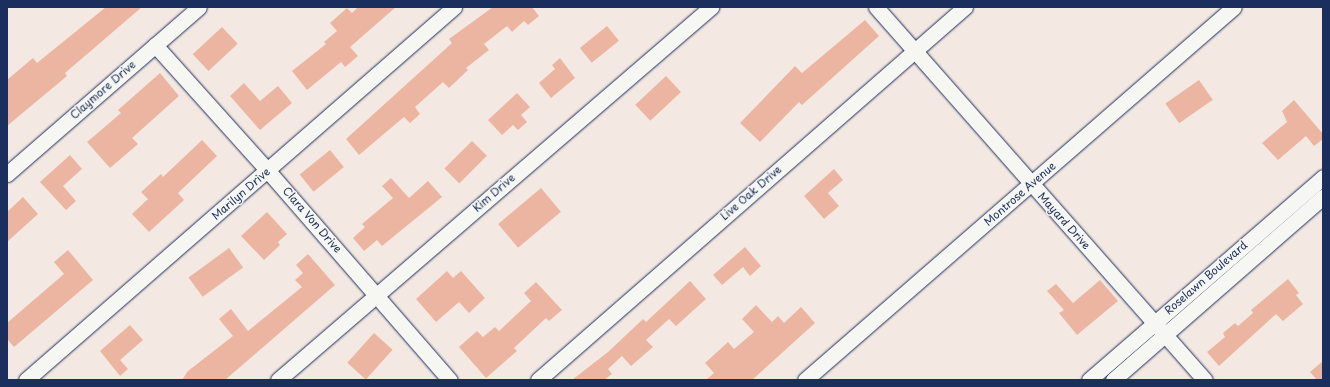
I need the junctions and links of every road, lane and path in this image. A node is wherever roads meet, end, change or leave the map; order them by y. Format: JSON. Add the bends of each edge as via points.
{"nodes":[{"id":1,"x":199,"y":7,"type":"edge"},
{"id":2,"x":454,"y":7,"type":"edge"},
{"id":3,"x":711,"y":7,"type":"edge"},
{"id":4,"x":876,"y":7,"type":"edge"},
{"id":5,"x":965,"y":7,"type":"edge"},
{"id":6,"x":1234,"y":7,"type":"edge"},
{"id":7,"x":155,"y":45,"type":"junction"},
{"id":8,"x":916,"y":50,"type":"junction"},
{"id":9,"x":268,"y":170,"type":"junction"},
{"id":10,"x":7,"y":174,"type":"edge"},
{"id":11,"x":1323,"y":177,"type":"edge"},
{"id":12,"x":1031,"y":184,"type":"junction"},
{"id":13,"x":1323,"y":197,"type":"edge"},
{"id":14,"x":1280,"y":214,"type":"junction"},
{"id":15,"x":1290,"y":226,"type":"junction"},
{"id":16,"x":378,"y":296,"type":"junction"},
{"id":17,"x":1155,"y":323,"type":"junction"},
{"id":18,"x":1166,"y":335,"type":"junction"},
{"id":19,"x":26,"y":380,"type":"edge"},
{"id":20,"x":278,"y":380,"type":"edge"},
{"id":21,"x":450,"y":380,"type":"edge"},
{"id":22,"x":538,"y":380,"type":"edge"},
{"id":23,"x":805,"y":380,"type":"edge"},
{"id":24,"x":1089,"y":380,"type":"edge"},
{"id":25,"x":1114,"y":380,"type":"edge"},
{"id":26,"x":1205,"y":380,"type":"edge"}],
"edges":[{"from":1,"to":7,"type":"street","name":"Claymore Drive"},
{"from":2,"to":9,"type":"street","name":"Marilyn Drive"},
{"from":3,"to":16,"type":"street","name":"Kim Drive","via":[[485,200]]},
{"from":4,"to":8,"type":"street","name":"Mayard Drive"},
{"from":5,"to":8,"type":"street","name":"Live Oak Drive"},
{"from":6,"to":12,"type":"street","name":"Montrose Avenue"},
{"from":7,"to":9,"type":"street","name":"Clara Von Drive"},
{"from":7,"to":10,"type":"street","name":"Claymore Drive"},
{"from":8,"to":12,"type":"street","name":"Mayard Drive"},
{"from":8,"to":22,"type":"street","name":"Live Oak Drive"},
{"from":9,"to":16,"type":"street","name":"Clara Von Drive"},
{"from":9,"to":19,"type":"street","name":"Marilyn Drive"},
{"from":11,"to":14,"type":"street","name":"Roselawn Boulevard"},
{"from":12,"to":17,"type":"street","name":"Mayard Drive"},
{"from":12,"to":23,"type":"street","name":"Montrose Avenue"},
{"from":13,"to":15,"type":"street","name":"Roselawn Boulevard"},
{"from":14,"to":15,"type":"street"},
{"from":14,"to":17,"type":"street","name":"Roselawn Boulevard"},
{"from":15,"to":18,"type":"street","name":"Roselawn Boulevard"},
{"from":16,"to":20,"type":"street","name":"Kim Drive"},
{"from":16,"to":21,"type":"street","name":"Clara Von Drive"},
{"from":17,"to":18,"type":"street","name":"Mayard Drive"},
{"from":17,"to":24,"type":"street","name":"Roselawn Boulevard"},
{"from":18,"to":25,"type":"street","name":"Roselawn Boulevard"},
{"from":18,"to":26,"type":"street","name":"Mayard Drive"}]}
